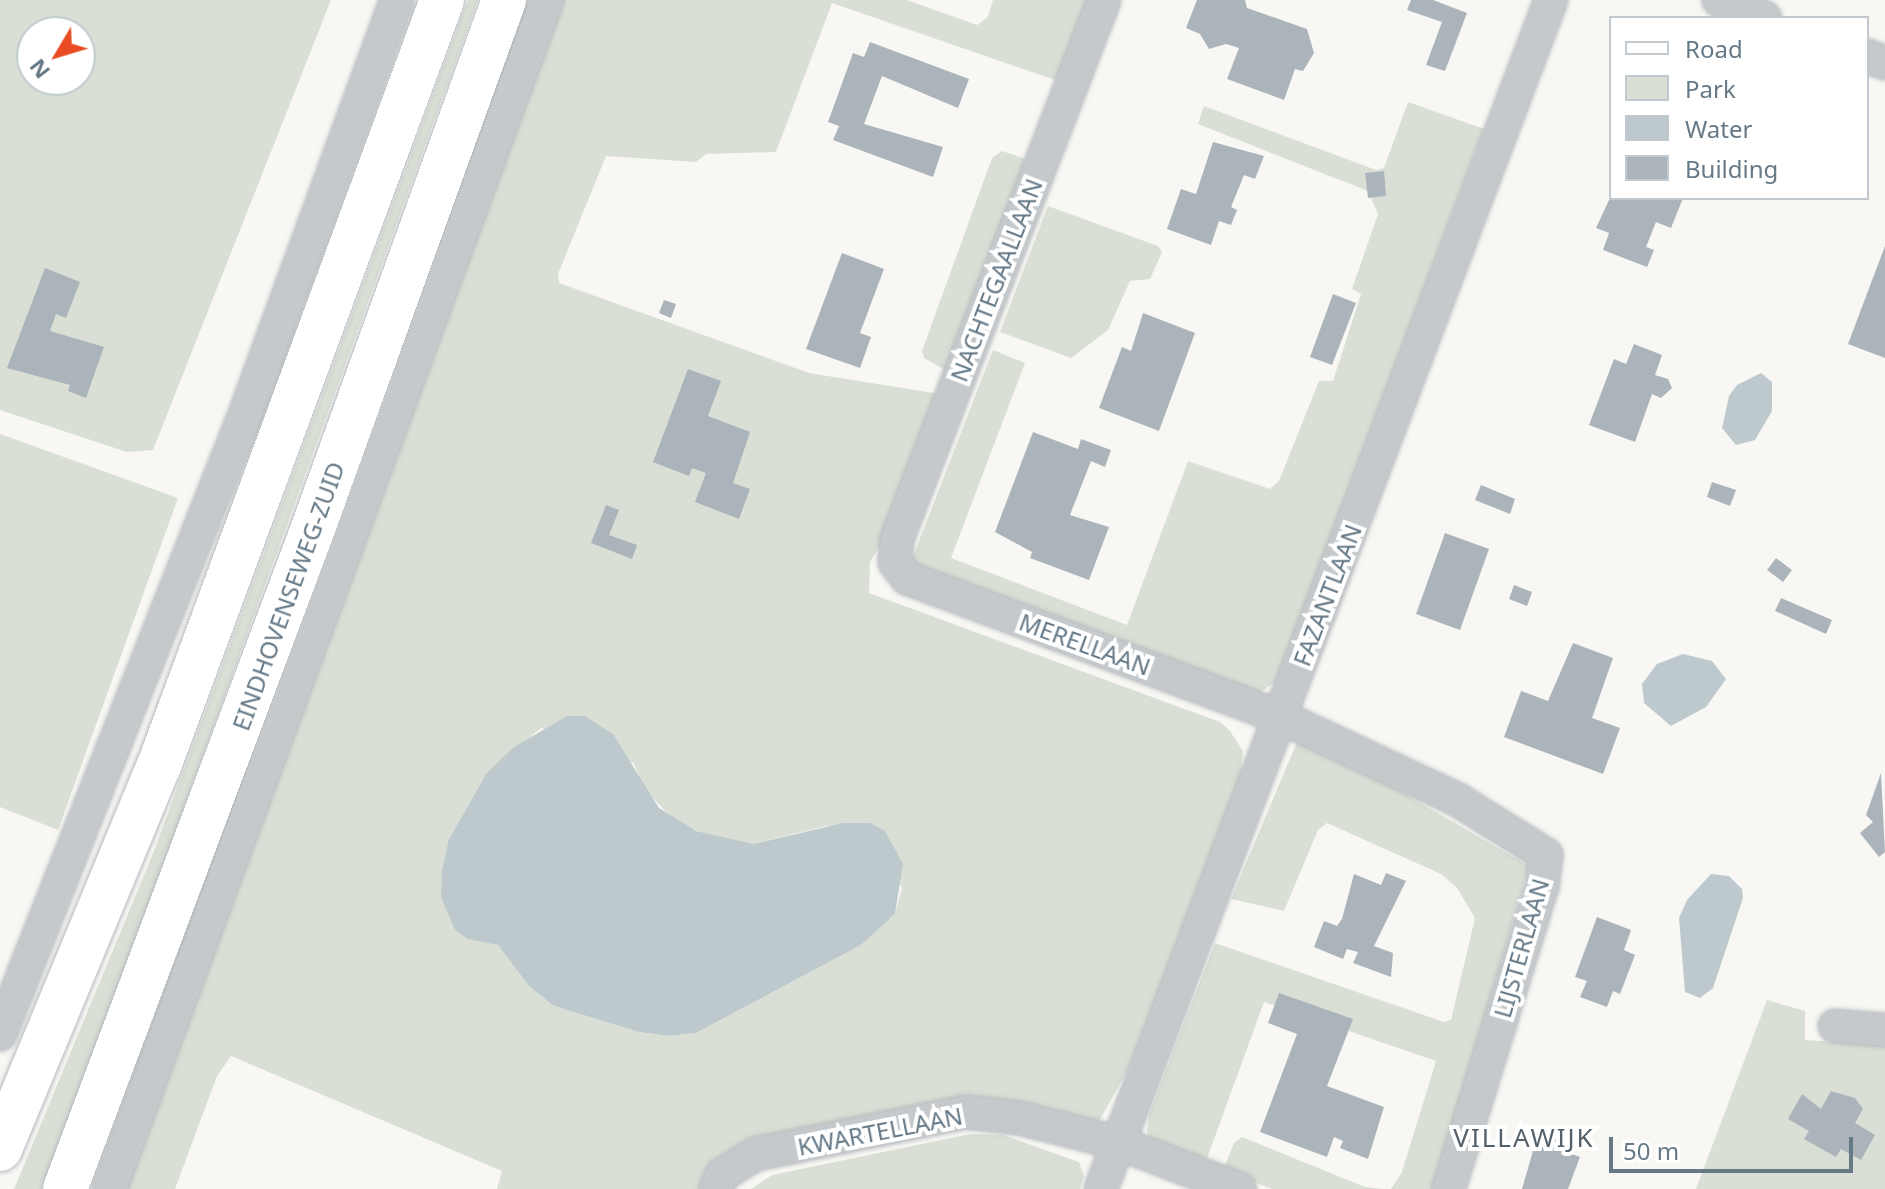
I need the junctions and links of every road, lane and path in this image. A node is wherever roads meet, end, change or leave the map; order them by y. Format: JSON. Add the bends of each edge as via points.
{"nodes":[{"id":1,"x":397,"y":0,"type":"edge"},
{"id":2,"x":442,"y":0,"type":"edge"},
{"id":3,"x":504,"y":0,"type":"edge"},
{"id":4,"x":547,"y":0,"type":"edge"},
{"id":5,"x":1104,"y":0,"type":"edge"},
{"id":6,"x":1551,"y":0,"type":"edge"},
{"id":7,"x":1719,"y":0,"type":"edge"},
{"id":8,"x":1758,"y":10,"type":"edge"},
{"id":9,"x":895,"y":562,"type":"joint"},
{"id":10,"x":1281,"y":717,"type":"junction"},
{"id":11,"x":1835,"y":1026,"type":"dead end"},
{"id":12,"x":1885,"y":1030,"type":"edge"},
{"id":13,"x":0,"y":1034,"type":"edge"},
{"id":14,"x":1119,"y":1143,"type":"junction"},
{"id":15,"x":0,"y":1149,"type":"edge"},
{"id":16,"x":65,"y":1189,"type":"edge"},
{"id":17,"x":110,"y":1189,"type":"edge"},
{"id":18,"x":716,"y":1189,"type":"edge"},
{"id":19,"x":1101,"y":1189,"type":"edge"},
{"id":20,"x":1239,"y":1189,"type":"edge"},
{"id":21,"x":1449,"y":1189,"type":"edge"}],
"edges":[{"from":1,"to":13,"type":"street","via":[[244,417]]},
{"from":2,"to":15,"type":"main road","via":[[159,766]]},
{"from":3,"to":16,"type":"main road","name":"EINDHOVENSEWEG-ZUID"},
{"from":4,"to":17,"type":"street","name":"EINDHOVENSEWEG-ZUID"},
{"from":5,"to":9,"type":"street","name":"NACHTEGAALLAAN","via":[[897,539]]},
{"from":6,"to":10,"type":"street","name":"FAZANTLAAN"},
{"from":7,"to":8,"type":"street"},
{"from":9,"to":10,"type":"street","name":"MERELLAAN","via":[[907,578]]},
{"from":10,"to":14,"type":"street","name":"FAZANTLAAN"},
{"from":10,"to":21,"type":"street","name":"LIJSTERLAAN","via":[[1458,800],[1546,855],[1542,886]]},
{"from":11,"to":12,"type":"street"},
{"from":14,"to":18,"type":"street","name":"KWARTELLAAN","via":[[1019,1118],[966,1112],[756,1154],[722,1175]]},
{"from":14,"to":19,"type":"street","name":"FAZANTLAAN"},
{"from":14,"to":20,"type":"street","name":"KWARTELLAAN"}]}
